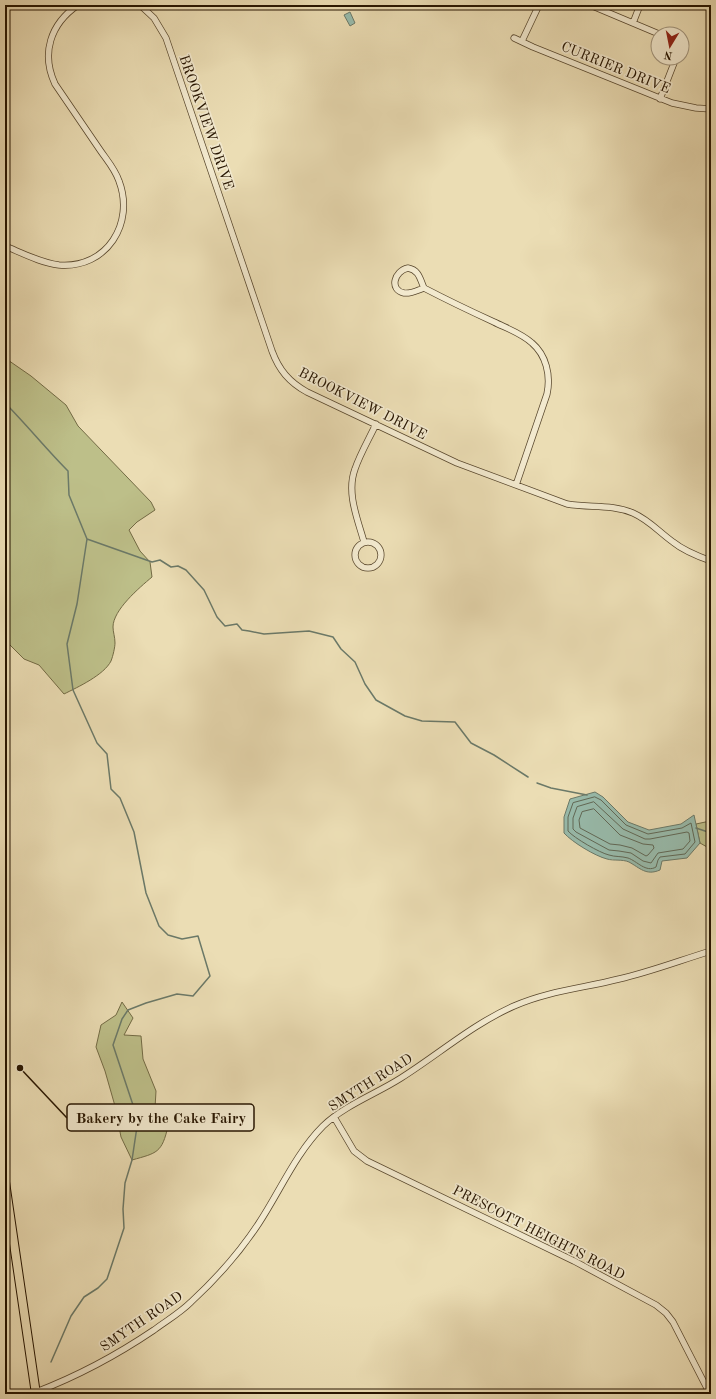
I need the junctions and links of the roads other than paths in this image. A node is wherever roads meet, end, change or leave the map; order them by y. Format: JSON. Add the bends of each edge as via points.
{"nodes":[{"id":1,"x":78,"y":5,"type":"edge"},
{"id":2,"x":140,"y":5,"type":"edge"},
{"id":3,"x":539,"y":5,"type":"edge"},
{"id":4,"x":590,"y":5,"type":"edge"},
{"id":5,"x":640,"y":5,"type":"edge"},
{"id":6,"x":633,"y":22,"type":"junction"},
{"id":7,"x":650,"y":30,"type":"edge"},
{"id":8,"x":514,"y":38,"type":"dead end"},
{"id":9,"x":522,"y":41,"type":"junction"},
{"id":10,"x":673,"y":66,"type":"edge"},
{"id":11,"x":660,"y":99,"type":"junction"},
{"id":12,"x":711,"y":109,"type":"edge"},
{"id":13,"x":5,"y":246,"type":"edge"},
{"id":14,"x":424,"y":288,"type":"junction"},
{"id":15,"x":376,"y":424,"type":"junction"},
{"id":16,"x":516,"y":486,"type":"junction"},
{"id":17,"x":364,"y":542,"type":"junction"},
{"id":18,"x":711,"y":561,"type":"edge"},
{"id":19,"x":711,"y":951,"type":"edge"},
{"id":20,"x":334,"y":1117,"type":"junction"},
{"id":21,"x":5,"y":1182,"type":"edge"},
{"id":22,"x":36,"y":1393,"type":"edge"},
{"id":23,"x":710,"y":1394,"type":"edge"}],
"edges":[{"from":1,"to":13,"type":"street","via":[[65,15],[55,29],[49,47],[50,71],[60,91],[119,179],[124,203],[122,222],[106,249],[90,260],[78,264],[47,263]]},
{"from":2,"to":15,"type":"street","name":"BROOKVIEW DRIVE","via":[[154,18],[166,38],[279,367],[283,374],[298,386]]},
{"from":3,"to":9,"type":"street"},
{"from":4,"to":6,"type":"street"},
{"from":5,"to":6,"type":"street"},
{"from":6,"to":7,"type":"street"},
{"from":8,"to":9,"type":"street","name":"CURRIER DRIVE"},
{"from":9,"to":11,"type":"street","name":"CURRIER DRIVE"},
{"from":10,"to":11,"type":"street"},
{"from":11,"to":12,"type":"street","name":"CURRIER DRIVE","via":[[684,106]]},
{"from":14,"to":14,"type":"street","via":[[409,293],[401,292],[395,282],[397,274],[404,269],[412,269],[418,273]]},
{"from":14,"to":16,"type":"street","via":[[521,335],[532,343],[542,356],[548,373],[548,394]]},
{"from":15,"to":16,"type":"street","name":"BROOKVIEW DRIVE","via":[[457,463]]},
{"from":15,"to":17,"type":"street","via":[[352,482],[353,503]]},
{"from":16,"to":18,"type":"street","name":"BROOKVIEW DRIVE","via":[[567,504],[632,512],[647,520],[683,548]]},
{"from":17,"to":17,"type":"street","via":[[357,548],[355,556],[358,564],[371,568],[379,562],[381,552],[376,545]]},
{"from":19,"to":20,"type":"street","name":"SMYTH ROAD","via":[[618,980],[536,997],[513,1006]]},
{"from":20,"to":22,"type":"street","name":"SMYTH ROAD","via":[[309,1143],[241,1248],[190,1303],[108,1359]]},
{"from":20,"to":23,"type":"street","name":"PRESCOTT HEIGHTS ROAD","via":[[349,1145],[360,1156],[574,1261],[666,1312]]},
{"from":21,"to":22,"type":"main road"}]}
